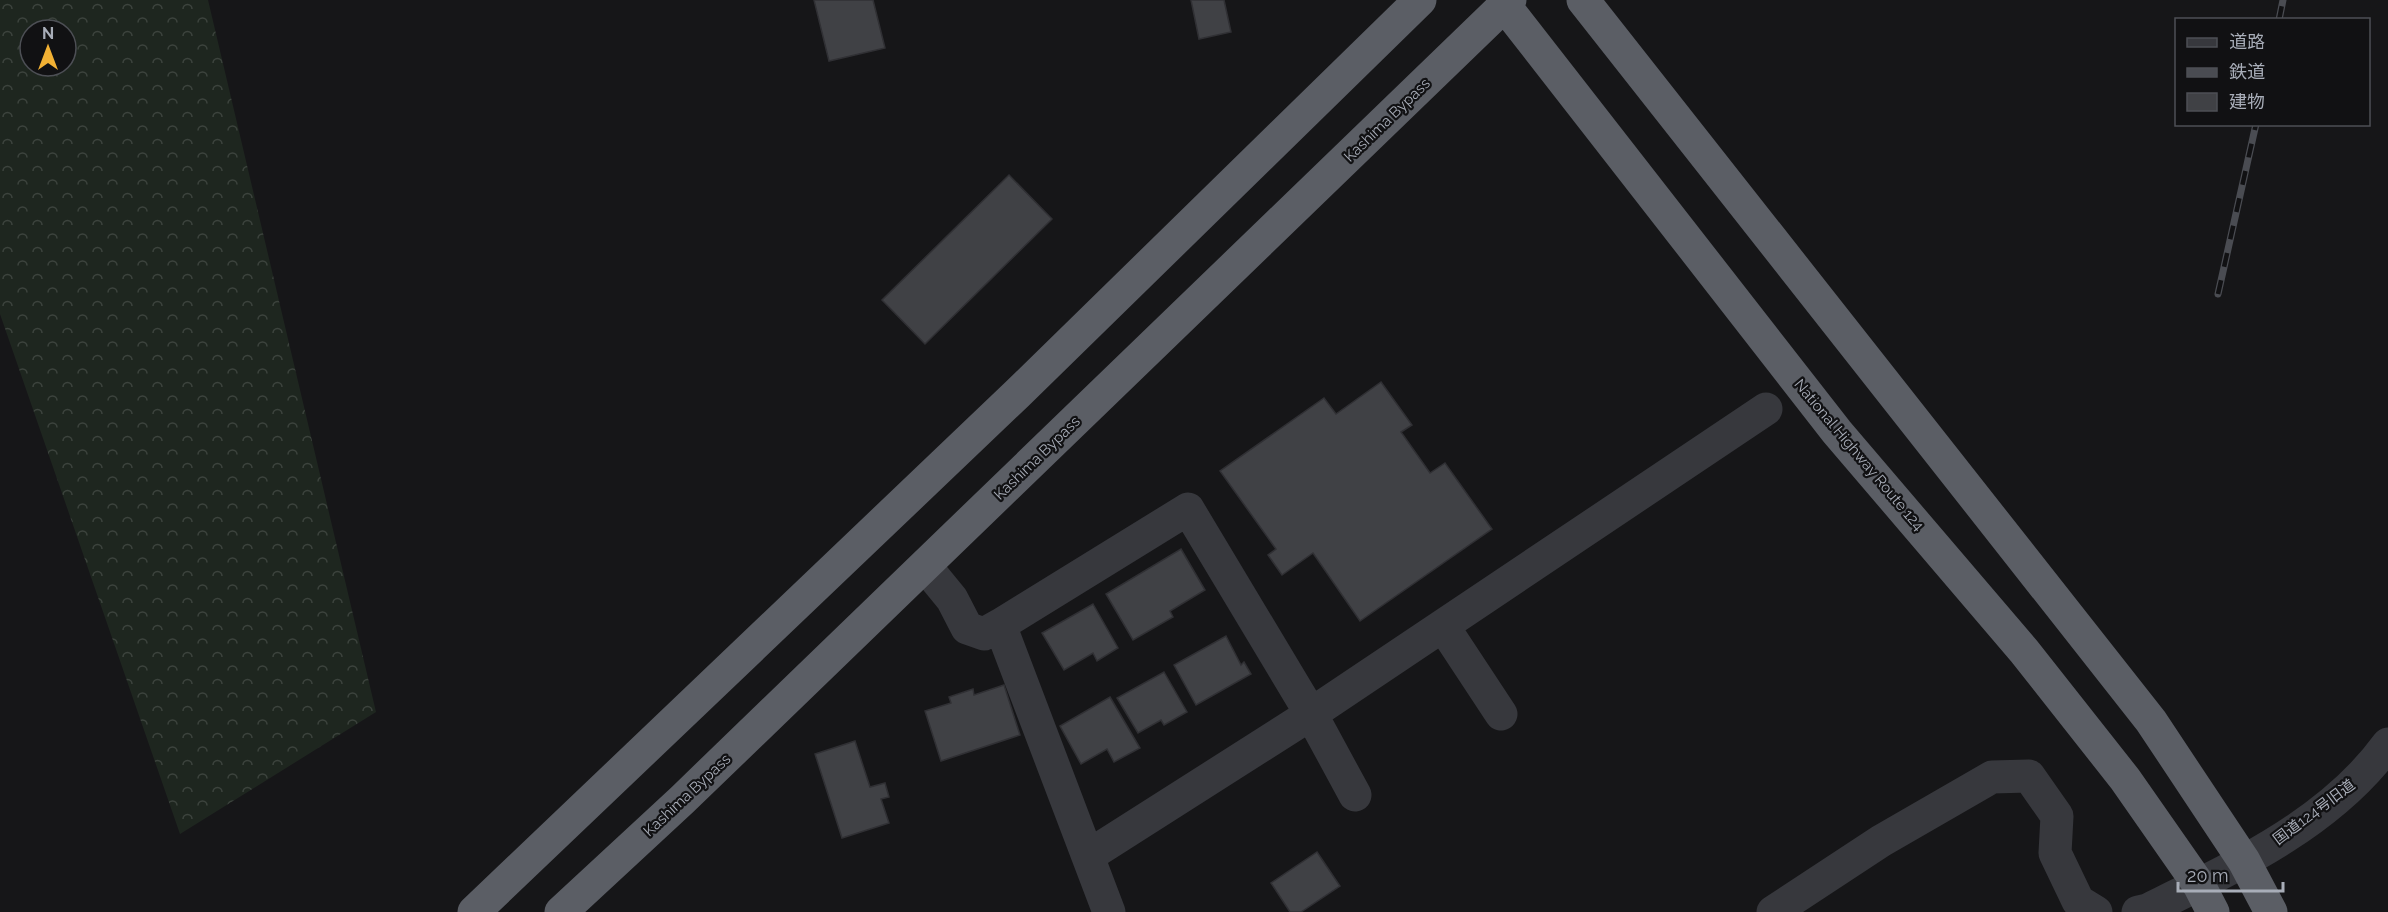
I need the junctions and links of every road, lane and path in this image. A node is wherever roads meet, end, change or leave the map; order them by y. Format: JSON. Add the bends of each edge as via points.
{"nodes":[{"id":1,"x":1420,"y":0,"type":"edge"},
{"id":2,"x":1583,"y":0,"type":"edge"},
{"id":3,"x":1506,"y":2,"type":"edge"},
{"id":4,"x":1766,"y":409,"type":"dead end"},
{"id":5,"x":926,"y":566,"type":"junction"},
{"id":6,"x":1000,"y":625,"type":"junction"},
{"id":7,"x":1443,"y":626,"type":"junction"},
{"id":8,"x":1311,"y":714,"type":"junction"},
{"id":9,"x":1501,"y":714,"type":"dead end"},
{"id":10,"x":2388,"y":744,"type":"edge"},
{"id":11,"x":1354,"y":795,"type":"dead end"},
{"id":12,"x":1099,"y":849,"type":"dead end"},
{"id":13,"x":2244,"y":861,"type":"junction"},
{"id":14,"x":2206,"y":898,"type":"edge"},
{"id":15,"x":474,"y":912,"type":"edge"},
{"id":16,"x":561,"y":912,"type":"edge"},
{"id":17,"x":1109,"y":912,"type":"edge"},
{"id":18,"x":1773,"y":912,"type":"edge"},
{"id":19,"x":2096,"y":912,"type":"edge"},
{"id":20,"x":2138,"y":912,"type":"edge"},
{"id":21,"x":2271,"y":912,"type":"edge"}],
"edges":[{"from":1,"to":15,"type":"highway","via":[[1017,394]]},
{"from":2,"to":13,"type":"highway","via":[[2151,721]]},
{"from":3,"to":5,"type":"highway","name":"Kashima Bypass"},
{"from":3,"to":14,"type":"highway","name":"National Highway Route 124","via":[[1837,432],[2024,651],[2131,787]]},
{"from":4,"to":7,"type":"street"},
{"from":5,"to":6,"type":"street","via":[[952,599],[967,628],[984,634]]},
{"from":5,"to":16,"type":"highway","name":"Kashima Bypass"},
{"from":6,"to":8,"type":"street","via":[[1188,509]]},
{"from":6,"to":17,"type":"street"},
{"from":7,"to":8,"type":"street"},
{"from":7,"to":9,"type":"street"},
{"from":8,"to":11,"type":"street"},
{"from":8,"to":12,"type":"street"},
{"from":10,"to":13,"type":"street","name":"国道124号旧道","via":[[2359,779],[2325,808]]},
{"from":13,"to":14,"type":"street","name":"国道124号旧道"},
{"from":13,"to":21,"type":"highway"},
{"from":14,"to":20,"type":"street","name":"国道124号旧道"},
{"from":18,"to":19,"type":"street","via":[[1881,841],[1992,777],[2029,776],[2058,816],[2055,853],[2073,892],[2078,901]]}]}
